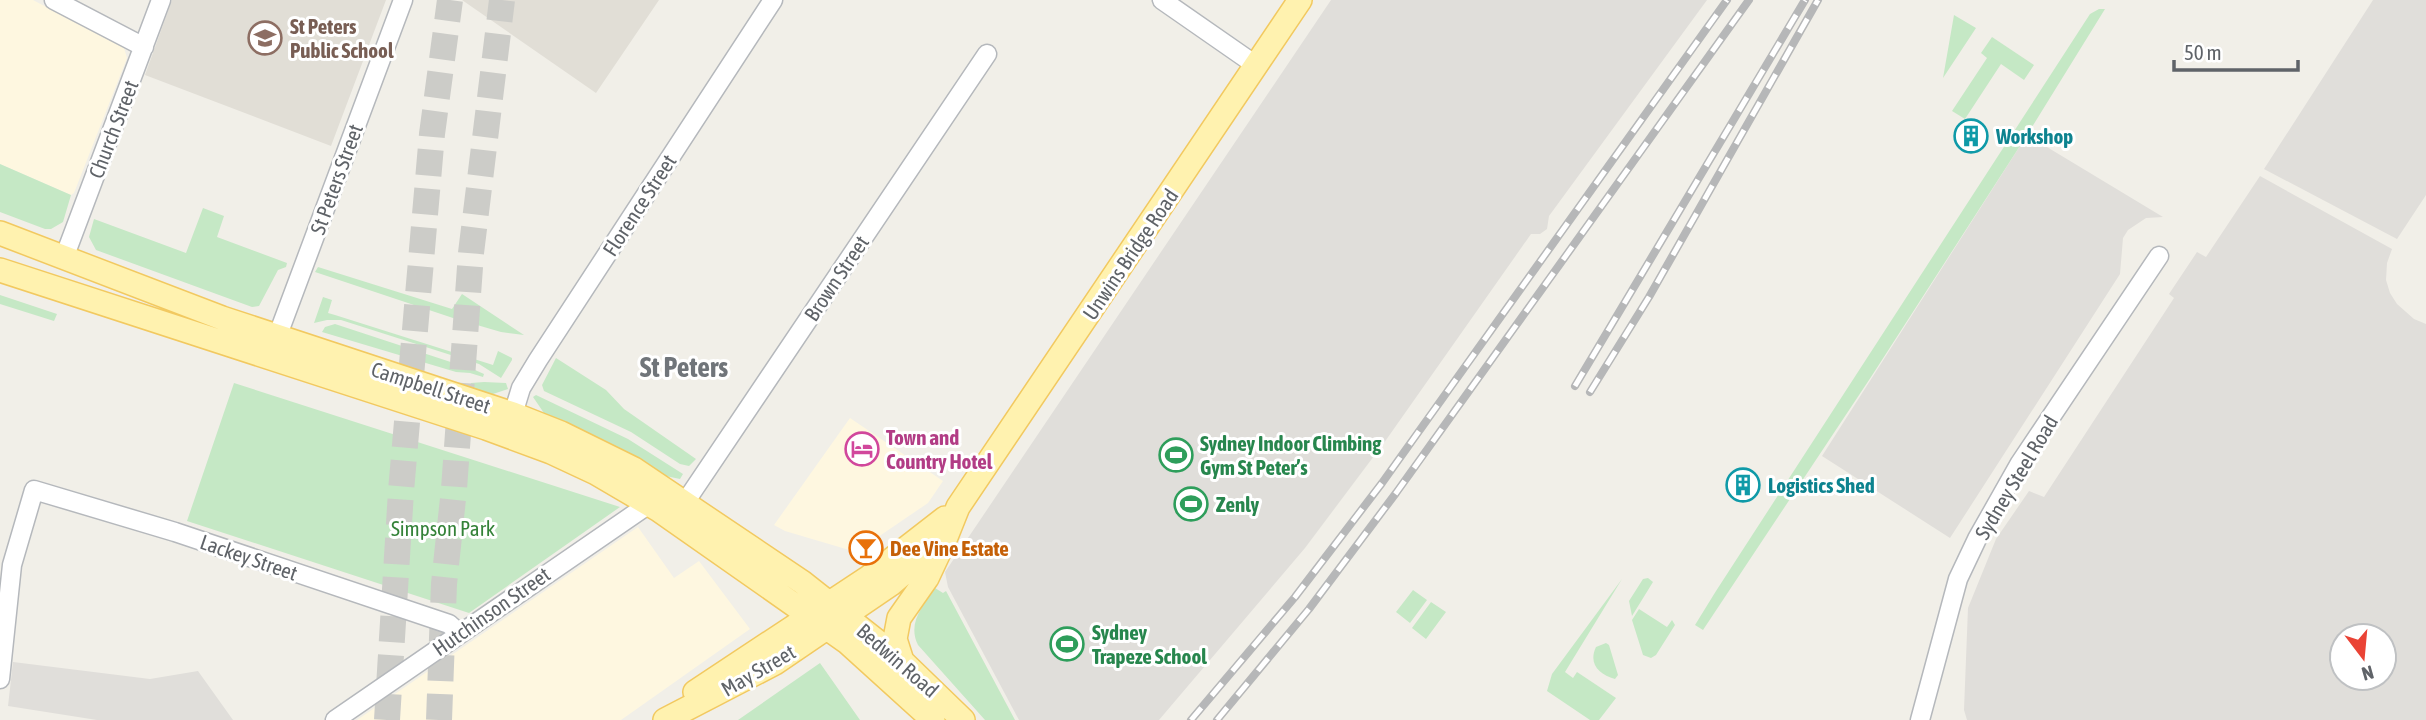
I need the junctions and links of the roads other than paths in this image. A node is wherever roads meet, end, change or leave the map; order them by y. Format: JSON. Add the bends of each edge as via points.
{"nodes":[{"id":1,"x":54,"y":0,"type":"edge"},
{"id":2,"x":161,"y":0,"type":"edge"},
{"id":3,"x":403,"y":0,"type":"edge"},
{"id":4,"x":773,"y":0,"type":"edge"},
{"id":5,"x":1162,"y":0,"type":"edge"},
{"id":6,"x":1300,"y":0,"type":"edge"},
{"id":7,"x":144,"y":47,"type":"junction"},
{"id":8,"x":987,"y":54,"type":"dead end"},
{"id":9,"x":1257,"y":66,"type":"junction"},
{"id":10,"x":0,"y":233,"type":"edge"},
{"id":11,"x":2159,"y":256,"type":"dead end"},
{"id":12,"x":64,"y":258,"type":"junction"},
{"id":13,"x":0,"y":270,"type":"edge"},
{"id":14,"x":277,"y":337,"type":"junction"},
{"id":15,"x":269,"y":358,"type":"junction"},
{"id":16,"x":513,"y":414,"type":"junction"},
{"id":17,"x":685,"y":501,"type":"junction"},
{"id":18,"x":649,"y":504,"type":"junction"},
{"id":19,"x":958,"y":507,"type":"junction"},
{"id":20,"x":946,"y":537,"type":"junction"},
{"id":21,"x":828,"y":616,"type":"junction"},
{"id":22,"x":459,"y":633,"type":"junction"},
{"id":23,"x":1,"y":657,"type":"edge"},
{"id":24,"x":902,"y":661,"type":"junction"},
{"id":25,"x":0,"y":679,"type":"edge"},
{"id":26,"x":335,"y":720,"type":"edge"},
{"id":27,"x":666,"y":720,"type":"edge"},
{"id":28,"x":933,"y":720,"type":"edge"},
{"id":29,"x":963,"y":720,"type":"edge"},
{"id":30,"x":1920,"y":720,"type":"edge"}],
"edges":[{"from":1,"to":7,"type":"street"},
{"from":2,"to":7,"type":"street","name":"Church Street"},
{"from":3,"to":14,"type":"street","name":"St Peters Street"},
{"from":4,"to":16,"type":"street","name":"Florence Street","via":[[521,387]]},
{"from":5,"to":9,"type":"street"},
{"from":6,"to":9,"type":"main road","name":"Unwins Bridge Road"},
{"from":7,"to":12,"type":"street","name":"Church Street"},
{"from":8,"to":17,"type":"street","name":"Brown Street"},
{"from":9,"to":19,"type":"main road","name":"Unwins Bridge Road"},
{"from":10,"to":12,"type":"main road","name":"Campbell Street"},
{"from":11,"to":30,"type":"street","name":"Sydney Steel Road","via":[[2020,463],[1977,539],[1958,579]]},
{"from":12,"to":14,"type":"main road","name":"Campbell Street"},
{"from":13,"to":15,"type":"main road","name":"Campbell Street"},
{"from":14,"to":15,"type":"street","name":"St Peters Street"},
{"from":14,"to":16,"type":"main road","name":"Campbell Street"},
{"from":15,"to":18,"type":"main road","name":"Campbell Street","via":[[551,452]]},
{"from":16,"to":17,"type":"main road","name":"Campbell Street","via":[[634,469]]},
{"from":17,"to":21,"type":"main road","name":"Campbell Street","via":[[768,556]]},
{"from":18,"to":21,"type":"main road","name":"Campbell Street"},
{"from":18,"to":22,"type":"street","name":"Hutchinson Street"},
{"from":19,"to":20,"type":"main road","name":"Unwins Bridge Road"},
{"from":19,"to":21,"type":"main road","name":"Unwins Bridge Road"},
{"from":20,"to":21,"type":"main road","name":"Unwins Bridge Road","via":[[912,568]]},
{"from":20,"to":24,"type":"main road","via":[[927,578],[899,618],[895,639]]},
{"from":21,"to":24,"type":"main road","name":"Bedwin Road"},
{"from":21,"to":27,"type":"main road","name":"May Street","via":[[775,663]]},
{"from":21,"to":28,"type":"main road","name":"Bedwin Road"},
{"from":22,"to":23,"type":"street","name":"Lackey Street","via":[[449,624],[188,536],[34,490],[12,565]]},
{"from":22,"to":26,"type":"street","name":"Hutchinson Street"},
{"from":23,"to":25,"type":"street"},
{"from":24,"to":29,"type":"main road","name":"Bedwin Road"}]}
